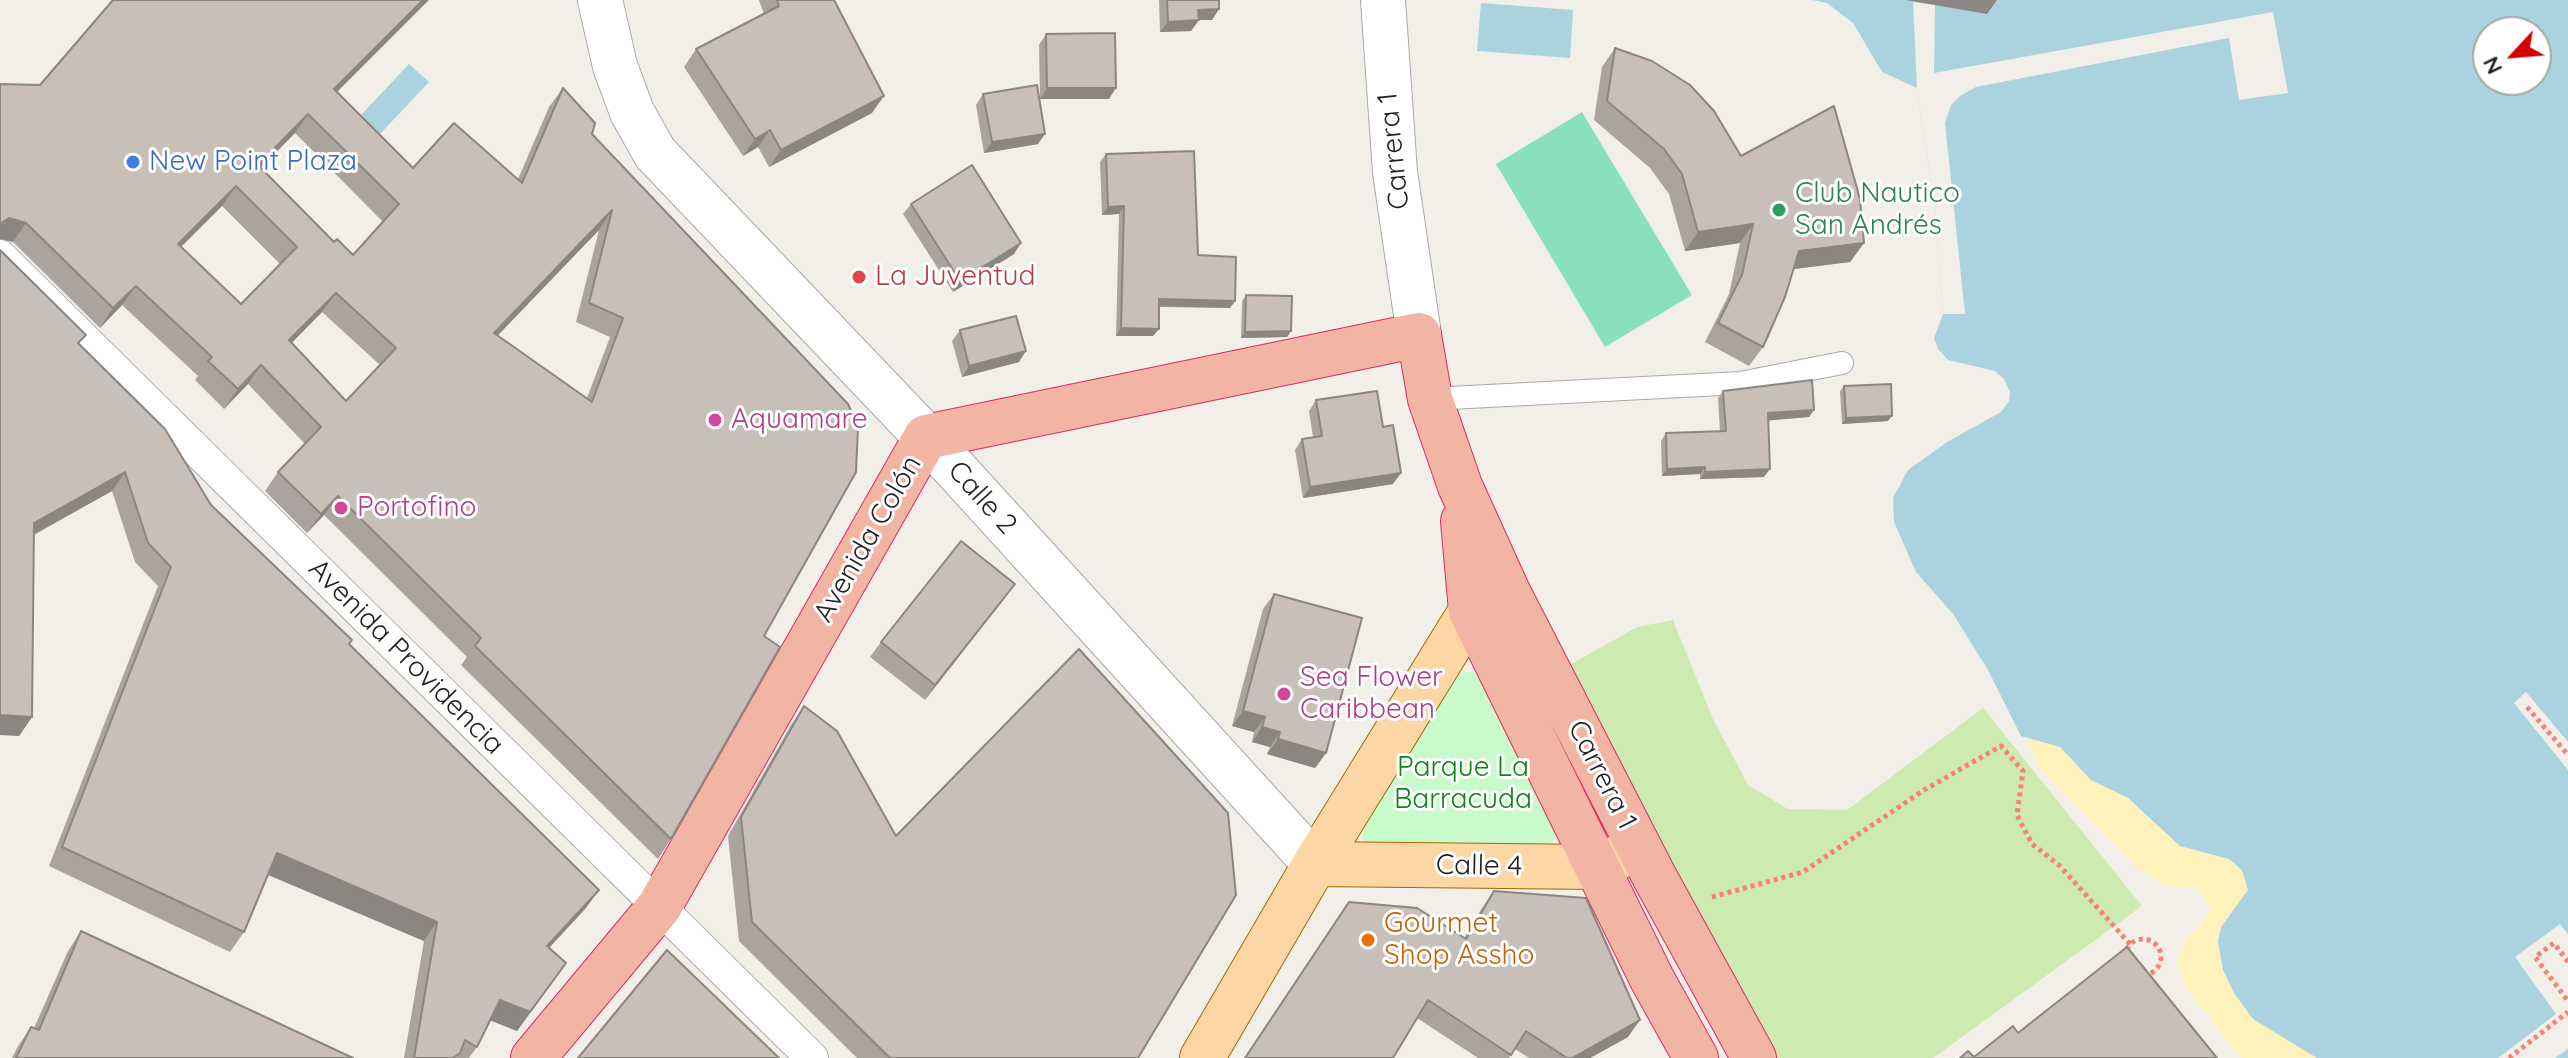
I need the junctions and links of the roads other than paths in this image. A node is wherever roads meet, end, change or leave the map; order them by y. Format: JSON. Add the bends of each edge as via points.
{"nodes":[{"id":1,"x":600,"y":0,"type":"edge"},
{"id":2,"x":1383,"y":0,"type":"edge"},
{"id":3,"x":0,"y":256,"type":"edge"},
{"id":4,"x":1419,"y":335,"type":"junction"},
{"id":5,"x":1842,"y":363,"type":"dead end"},
{"id":6,"x":1430,"y":399,"type":"junction"},
{"id":7,"x":926,"y":437,"type":"junction"},
{"id":8,"x":1490,"y":602,"type":"junction"},
{"id":9,"x":1639,"y":847,"type":"junction"},
{"id":10,"x":1315,"y":864,"type":"junction"},
{"id":11,"x":1598,"y":867,"type":"junction"},
{"id":12,"x":659,"y":907,"type":"junction"},
{"id":13,"x":533,"y":1058,"type":"edge"},
{"id":14,"x":812,"y":1058,"type":"edge"},
{"id":15,"x":1202,"y":1058,"type":"edge"},
{"id":16,"x":1696,"y":1058,"type":"edge"},
{"id":17,"x":1754,"y":1058,"type":"edge"}],
"edges":[{"from":1,"to":7,"type":"street","name":"Calle 2","via":[[615,66],[655,153]]},
{"from":2,"to":4,"type":"street","name":"Carrera 1","via":[[1395,172]]},
{"from":3,"to":12,"type":"street","name":"Avenida Providencia"},
{"from":4,"to":6,"type":"highway","name":"Carrera 1"},
{"from":4,"to":7,"type":"highway","name":"Avenida Colón"},
{"from":5,"to":6,"type":"lane","via":[[1740,383]]},
{"from":6,"to":8,"type":"highway","name":"Carrera 1","via":[[1460,486]]},
{"from":7,"to":10,"type":"street","name":"Calle 2"},
{"from":7,"to":12,"type":"highway","name":"Avenida Colón"},
{"from":8,"to":9,"type":"highway","name":"Carrera 1"},
{"from":8,"to":10,"type":"main road"},
{"from":8,"to":11,"type":"highway","name":"Carrera 1"},
{"from":9,"to":11,"type":"main road","name":"Calle 4"},
{"from":9,"to":17,"type":"highway","name":"Carrera 1"},
{"from":10,"to":11,"type":"main road","name":"Calle 4"},
{"from":10,"to":15,"type":"main road"},
{"from":11,"to":16,"type":"highway","name":"Carrera 1"},
{"from":12,"to":13,"type":"highway","name":"Avenida Colón"},
{"from":12,"to":14,"type":"street","name":"Avenida Providencia"}]}
